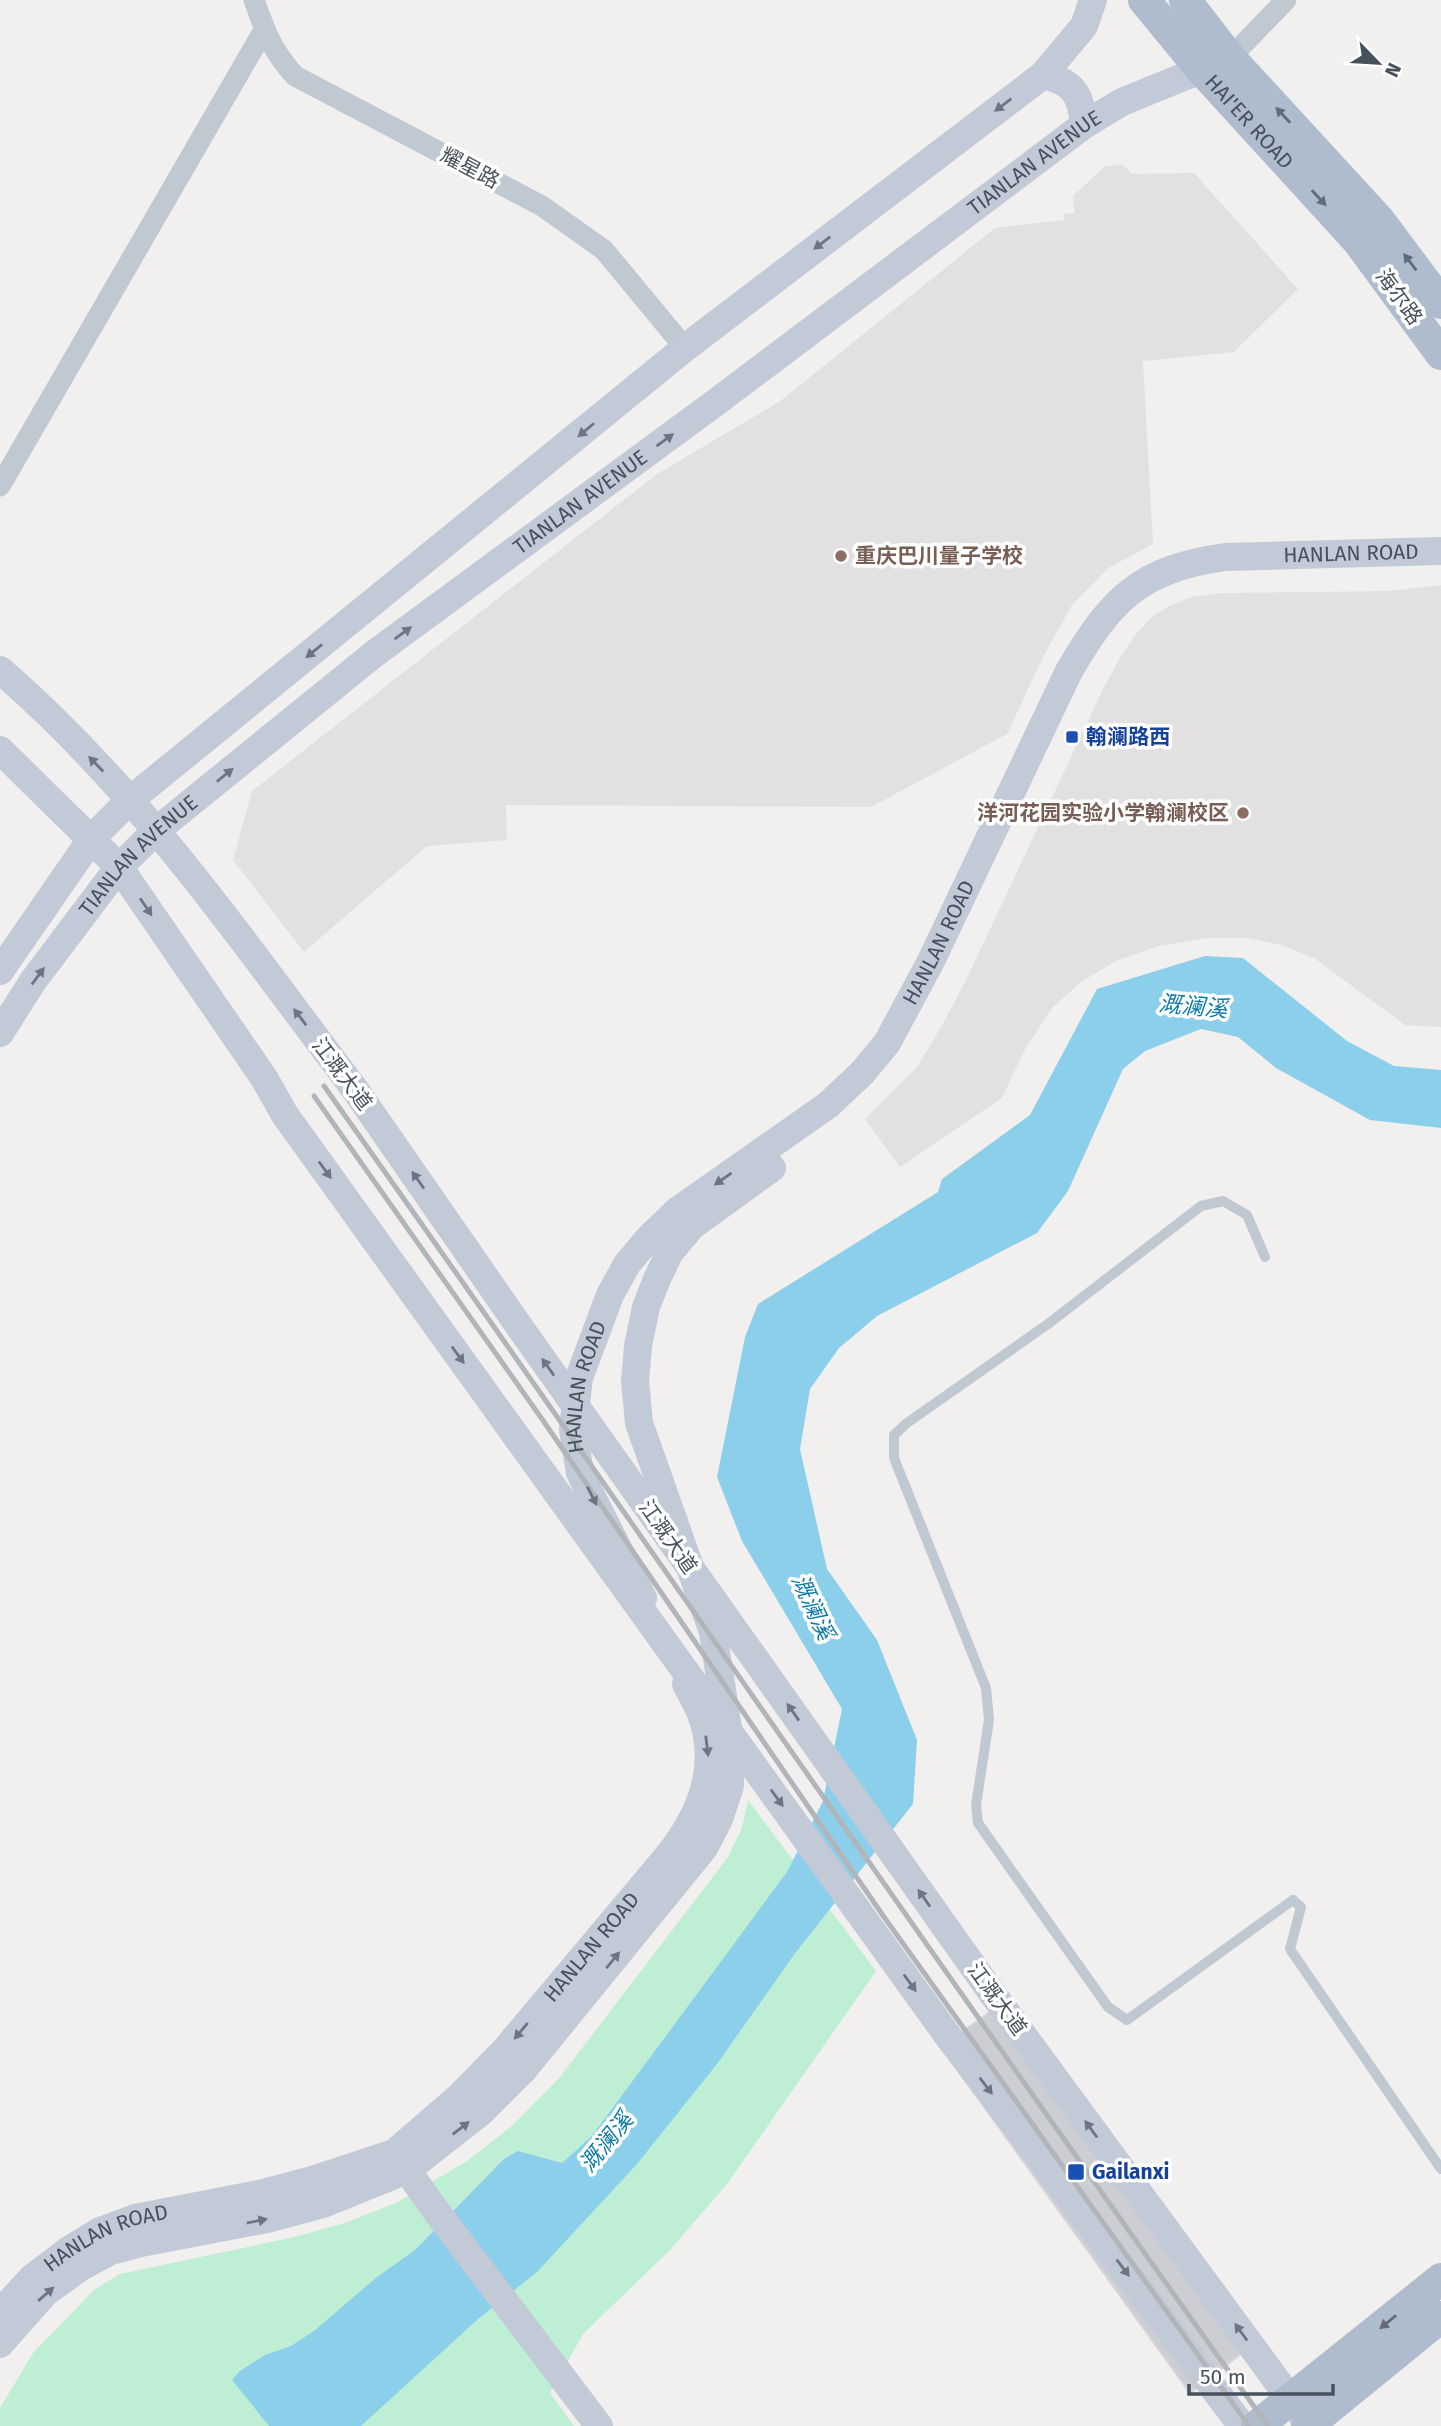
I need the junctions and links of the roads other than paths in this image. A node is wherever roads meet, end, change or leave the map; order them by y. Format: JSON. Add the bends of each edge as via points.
{"nodes":[{"id":1,"x":254,"y":0,"type":"edge"},
{"id":2,"x":1093,"y":0,"type":"edge"},
{"id":3,"x":1144,"y":0,"type":"edge"},
{"id":4,"x":1185,"y":0,"type":"edge"},
{"id":5,"x":1286,"y":0,"type":"edge"},
{"id":6,"x":264,"y":30,"type":"junction"},
{"id":7,"x":1230,"y":58,"type":"junction"},
{"id":8,"x":1200,"y":68,"type":"junction"},
{"id":9,"x":1043,"y":75,"type":"junction"},
{"id":10,"x":1084,"y":125,"type":"junction"},
{"id":11,"x":1368,"y":230,"type":"junction"},
{"id":12,"x":1441,"y":303,"type":"edge"},
{"id":13,"x":685,"y":348,"type":"junction"},
{"id":14,"x":1441,"y":354,"type":"edge"},
{"id":15,"x":0,"y":486,"type":"edge"},
{"id":16,"x":1441,"y":551,"type":"edge"},
{"id":17,"x":1441,"y":561,"type":"edge"},
{"id":18,"x":0,"y":670,"type":"edge"},
{"id":19,"x":0,"y":750,"type":"edge"},
{"id":20,"x":130,"y":800,"type":"junction"},
{"id":21,"x":157,"y":830,"type":"junction"},
{"id":22,"x":92,"y":838,"type":"junction"},
{"id":23,"x":119,"y":867,"type":"junction"},
{"id":24,"x":0,"y":971,"type":"edge"},
{"id":25,"x":0,"y":1033,"type":"edge"},
{"id":26,"x":1265,"y":1257,"type":"dead end"},
{"id":27,"x":401,"y":2161,"type":"junction"},
{"id":28,"x":1441,"y":2169,"type":"edge"},
{"id":29,"x":1441,"y":2279,"type":"edge"},
{"id":30,"x":0,"y":2313,"type":"edge"},
{"id":31,"x":1441,"y":2317,"type":"edge"},
{"id":32,"x":0,"y":2344,"type":"edge"},
{"id":33,"x":1304,"y":2419,"type":"edge"},
{"id":34,"x":599,"y":2426,"type":"edge"},
{"id":35,"x":1242,"y":2426,"type":"edge"},
{"id":36,"x":1256,"y":2426,"type":"edge"}],
"edges":[{"from":1,"to":6,"type":"street","name":"耀星路"},
{"from":2,"to":9,"type":"street","name":"TIANLAN AVENUE","via":[[1084,26]]},
{"from":3,"to":8,"type":"main road","name":"HAI'ER ROAD"},
{"from":4,"to":7,"type":"main road","name":"HAI'ER ROAD"},
{"from":5,"to":7,"type":"street"},
{"from":6,"to":13,"type":"street","name":"耀星路","via":[[276,55],[295,76],[542,206],[575,228],[604,250]]},
{"from":6,"to":15,"type":"street"},
{"from":7,"to":8,"type":"street","name":"TIANLAN AVENUE"},
{"from":11,"to":7,"type":"main road","name":"HAI'ER ROAD","one_way":true},
{"from":8,"to":10,"type":"street","name":"TIANLAN AVENUE","via":[[1122,102]]},
{"from":8,"to":11,"type":"main road","name":"HAI'ER ROAD","one_way":true},
{"from":9,"to":10,"type":"street","via":[[1058,78],[1075,90]]},
{"from":9,"to":13,"type":"street","name":"TIANLAN AVENUE","one_way":true},
{"from":21,"to":10,"type":"street","name":"TIANLAN AVENUE","one_way":true,"via":[[374,654]]},
{"from":12,"to":11,"type":"main road","name":"海尔路","one_way":true},
{"from":11,"to":14,"type":"main road","name":"海尔路"},
{"from":13,"to":20,"type":"street","name":"TIANLAN AVENUE","one_way":true},
{"from":16,"to":27,"type":"street","name":"HANLAN ROAD","one_way":true,"via":[[1225,557],[1165,570],[1136,586],[1090,635],[1069,671],[887,1043],[828,1105],[677,1210],[627,1264],[610,1295],[579,1378],[573,1429],[580,1473],[701,1715],[709,1748],[708,1783],[683,1837],[505,2050]]},
{"from":27,"to":17,"type":"street","name":"HANLAN ROAD","one_way":true,"via":[[481,2112],[524,2069],[704,1848],[730,1786],[731,1748],[713,1632],[639,1423],[638,1346],[646,1307],[670,1252],[692,1226],[839,1118],[877,1083],[902,1051],[948,968],[1084,677],[1104,644],[1144,599],[1169,587],[1225,574],[1393,569]]},
{"from":20,"to":18,"type":"street","name":"江溉大道","one_way":true},
{"from":19,"to":22,"type":"street"},
{"from":20,"to":21,"type":"street","name":"江溉大道"},
{"from":20,"to":22,"type":"street","name":"TIANLAN AVENUE"},
{"from":21,"to":23,"type":"street","name":"TIANLAN AVENUE"},
{"from":33,"to":21,"type":"street","name":"江溉大道","one_way":true,"bridge":true,"via":[[992,1993],[356,1091]]},
{"from":22,"to":23,"type":"street"},
{"from":22,"to":24,"type":"street","name":"TIANLAN AVENUE"},
{"from":25,"to":23,"type":"street","name":"TIANLAN AVENUE","one_way":true},
{"from":23,"to":35,"type":"street","one_way":true,"bridge":true,"via":[[285,1115],[945,2032]]},
{"from":26,"to":28,"type":"lane","via":[[1247,1215],[1223,1201],[1201,1206],[1048,1324],[907,1423],[894,1435],[894,1458],[986,1688],[989,1720],[976,1805],[978,1823],[1108,2007],[1127,2020],[1293,1900],[1301,1907],[1290,1949]]},
{"from":27,"to":30,"type":"street","name":"HANLAN ROAD","via":[[135,2218],[100,2231],[32,2278]]},
{"from":32,"to":27,"type":"street","name":"HANLAN ROAD","one_way":true,"via":[[45,2293],[111,2250],[323,2204]]},
{"from":27,"to":34,"type":"street"},
{"from":29,"to":33,"type":"main road","one_way":true},
{"from":31,"to":33,"type":"main road"},
{"from":33,"to":36,"type":"main road"}]}
